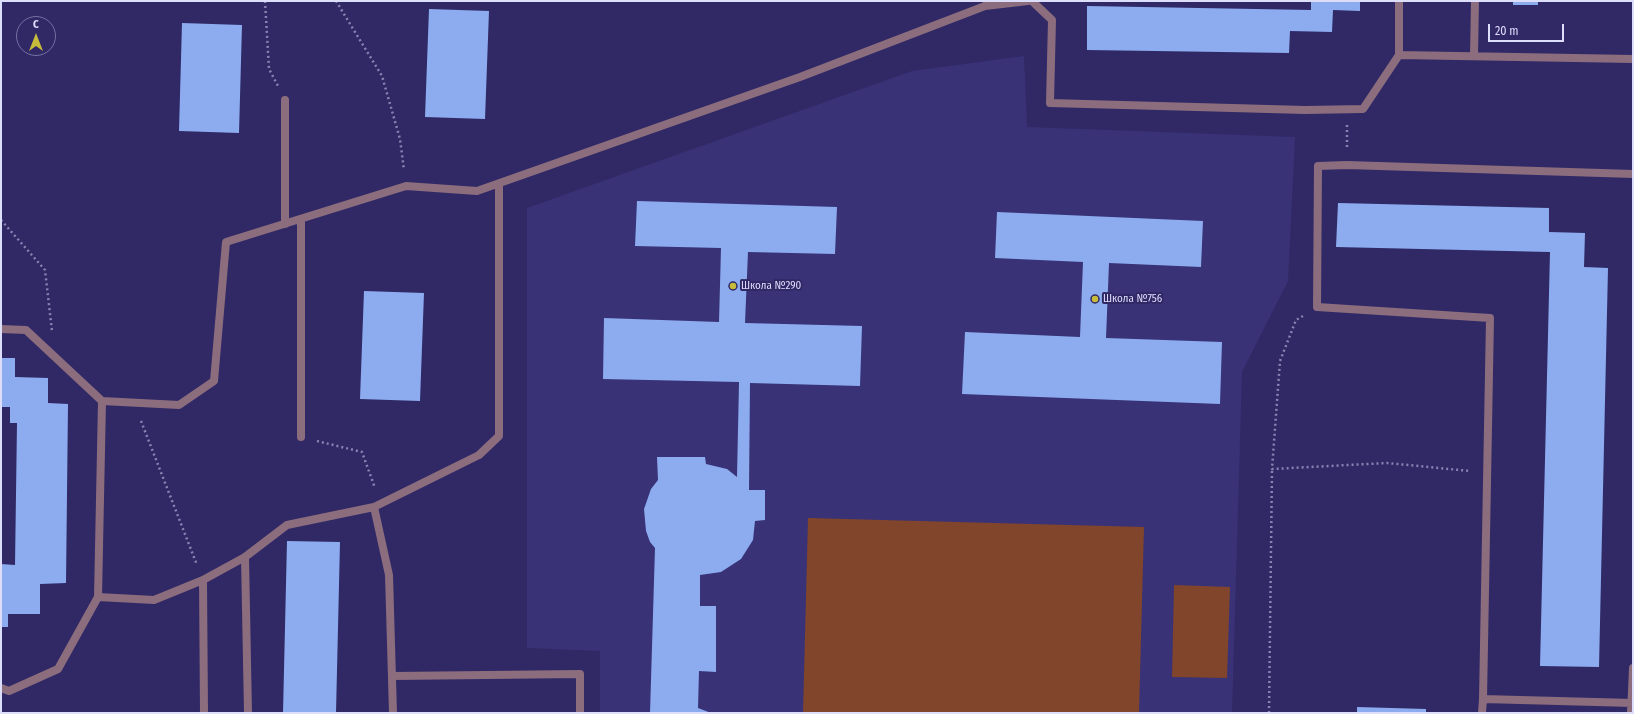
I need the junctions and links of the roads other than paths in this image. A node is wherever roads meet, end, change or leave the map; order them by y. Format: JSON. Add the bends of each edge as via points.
{"nodes":[{"id":1,"x":1028,"y":1,"type":"edge"},
{"id":2,"x":1032,"y":1,"type":"edge"},
{"id":3,"x":1399,"y":1,"type":"edge"},
{"id":4,"x":1475,"y":1,"type":"edge"},
{"id":5,"x":987,"y":4,"type":"edge"},
{"id":6,"x":1399,"y":55,"type":"junction"},
{"id":7,"x":1474,"y":56,"type":"junction"},
{"id":8,"x":1633,"y":59,"type":"edge"},
{"id":9,"x":285,"y":100,"type":"road end"},
{"id":10,"x":1633,"y":174,"type":"edge"},
{"id":11,"x":499,"y":184,"type":"junction"},
{"id":12,"x":301,"y":219,"type":"junction"},
{"id":13,"x":285,"y":224,"type":"junction"},
{"id":14,"x":1,"y":329,"type":"edge"},
{"id":15,"x":102,"y":401,"type":"junction"},
{"id":16,"x":301,"y":437,"type":"road end"},
{"id":17,"x":378,"y":505,"type":"junction"},
{"id":18,"x":245,"y":557,"type":"junction"},
{"id":19,"x":204,"y":580,"type":"junction"},
{"id":20,"x":98,"y":597,"type":"junction"},
{"id":21,"x":1633,"y":668,"type":"edge"},
{"id":22,"x":392,"y":676,"type":"junction"},
{"id":23,"x":1,"y":688,"type":"edge"},
{"id":24,"x":1483,"y":698,"type":"junction"},
{"id":25,"x":1632,"y":703,"type":"edge"},
{"id":26,"x":204,"y":713,"type":"edge"},
{"id":27,"x":248,"y":713,"type":"edge"},
{"id":28,"x":393,"y":713,"type":"edge"},
{"id":29,"x":580,"y":713,"type":"edge"},
{"id":30,"x":1482,"y":713,"type":"edge"},
{"id":31,"x":1631,"y":713,"type":"edge"}],
"edges":[{"from":1,"to":5,"type":"lane"},
{"from":2,"to":6,"type":"lane","via":[[1052,20],[1050,104],[1363,109]]},
{"from":3,"to":6,"type":"lane"},
{"from":4,"to":7,"type":"lane"},
{"from":5,"to":11,"type":"lane","via":[[800,77]]},
{"from":6,"to":7,"type":"lane"},
{"from":7,"to":8,"type":"lane"},
{"from":9,"to":13,"type":"lane"},
{"from":10,"to":24,"type":"lane","via":[[1318,166],[1317,307],[1490,318]]},
{"from":11,"to":12,"type":"lane","via":[[477,191],[406,186]]},
{"from":11,"to":17,"type":"lane","via":[[499,436],[479,455]]},
{"from":12,"to":13,"type":"lane"},
{"from":12,"to":16,"type":"lane"},
{"from":13,"to":15,"type":"lane","via":[[226,242],[214,381],[179,405]]},
{"from":14,"to":15,"type":"lane","via":[[26,330]]},
{"from":15,"to":20,"type":"lane"},
{"from":17,"to":18,"type":"lane","via":[[287,525]]},
{"from":17,"to":22,"type":"lane","via":[[388,575]]},
{"from":18,"to":19,"type":"lane"},
{"from":18,"to":27,"type":"lane"},
{"from":19,"to":20,"type":"lane","via":[[154,600]]},
{"from":19,"to":26,"type":"lane"},
{"from":20,"to":23,"type":"lane","via":[[58,669],[9,691]]},
{"from":21,"to":25,"type":"lane"},
{"from":22,"to":28,"type":"lane"},
{"from":22,"to":29,"type":"lane","via":[[580,674]]},
{"from":24,"to":25,"type":"lane"},
{"from":24,"to":30,"type":"lane"},
{"from":25,"to":31,"type":"lane"}]}
